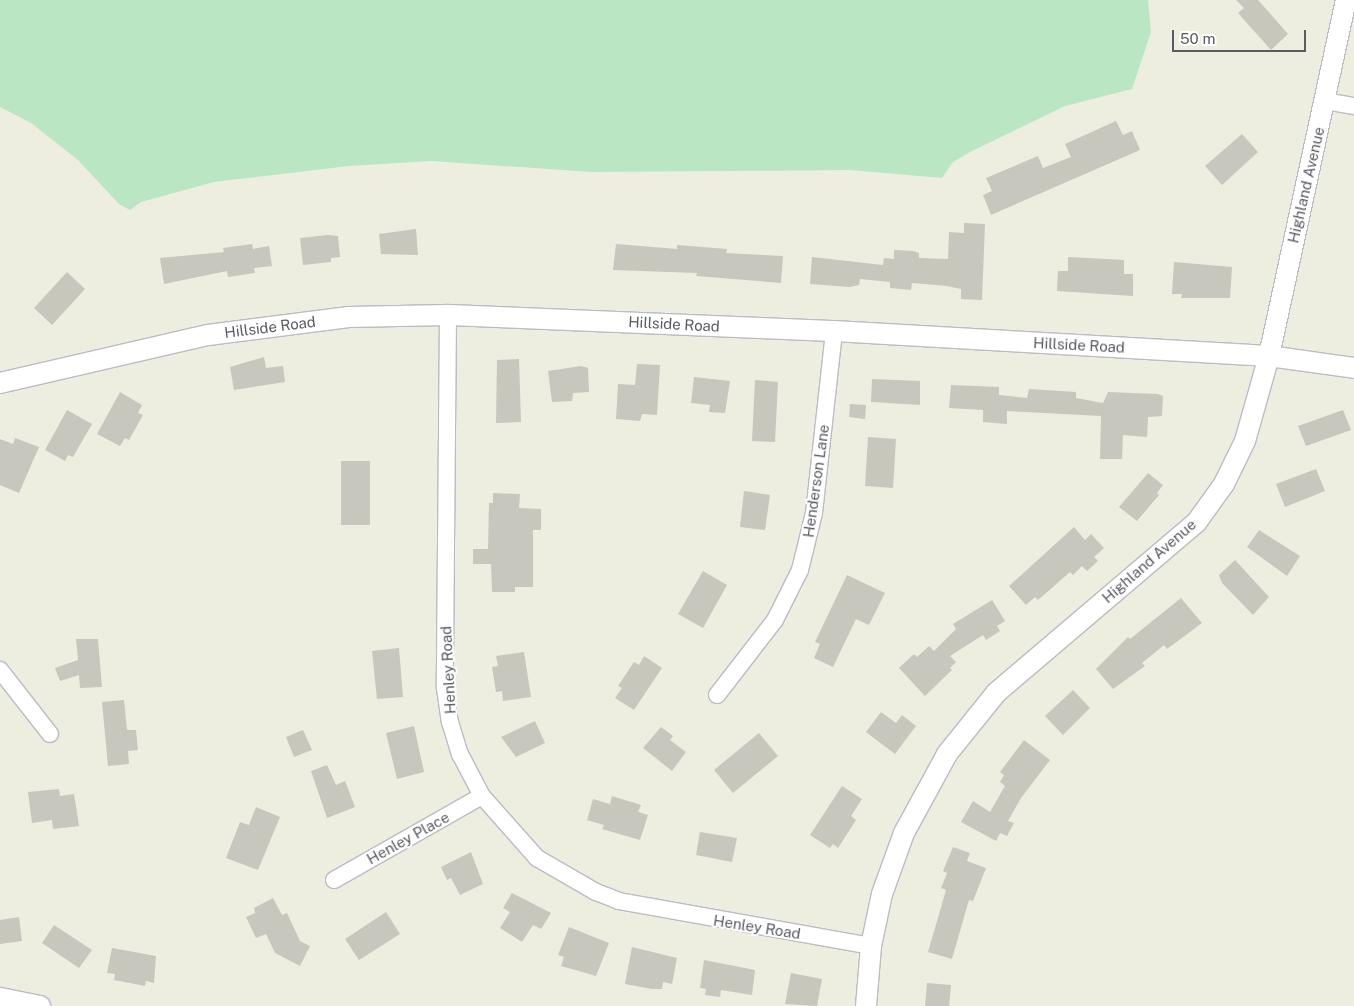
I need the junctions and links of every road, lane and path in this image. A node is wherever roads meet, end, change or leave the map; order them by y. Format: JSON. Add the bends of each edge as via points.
{"nodes":[{"id":1,"x":1346,"y":0,"type":"edge"},
{"id":2,"x":1325,"y":101,"type":"junction"},
{"id":3,"x":1354,"y":106,"type":"edge"},
{"id":4,"x":448,"y":315,"type":"junction"},
{"id":5,"x":834,"y":331,"type":"junction"},
{"id":6,"x":1269,"y":356,"type":"junction"},
{"id":7,"x":1354,"y":368,"type":"edge"},
{"id":8,"x":0,"y":383,"type":"edge"},
{"id":9,"x":0,"y":670,"type":"edge"},
{"id":10,"x":717,"y":695,"type":"dead end"},
{"id":11,"x":50,"y":734,"type":"dead end"},
{"id":12,"x":482,"y":796,"type":"junction"},
{"id":13,"x":334,"y":880,"type":"dead end"},
{"id":14,"x":871,"y":946,"type":"junction"},
{"id":15,"x":0,"y":998,"type":"edge"},
{"id":16,"x":40,"y":1006,"type":"edge"},
{"id":17,"x":866,"y":1006,"type":"edge"}],
"edges":[{"from":1,"to":2,"type":"street","name":"Highland Avenue"},
{"from":2,"to":3,"type":"street"},
{"from":2,"to":6,"type":"street","name":"Highland Avenue"},
{"from":4,"to":5,"type":"street","name":"Hillside Road"},
{"from":4,"to":8,"type":"street","name":"Hillside Road","via":[[349,318],[208,335]]},
{"from":4,"to":12,"type":"street","name":"Henley Road","via":[[446,688],[450,722],[460,754]]},
{"from":5,"to":6,"type":"street","name":"Hillside Road"},
{"from":5,"to":10,"type":"street","name":"Henderson Lane","via":[[814,513],[800,570],[775,620]]},
{"from":6,"to":7,"type":"street","name":"Hillside Road"},
{"from":6,"to":14,"type":"street","name":"Highland Avenue","via":[[1245,441],[1224,484],[1196,523],[1028,663],[988,702],[947,754],[904,833],[882,894]]},
{"from":9,"to":11,"type":"street"},
{"from":12,"to":13,"type":"street","name":"Henley Place"},
{"from":12,"to":14,"type":"street","name":"Henley Road","via":[[537,858],[618,901]]},
{"from":14,"to":17,"type":"street","name":"Highland Avenue"},
{"from":15,"to":16,"type":"street"}]}
